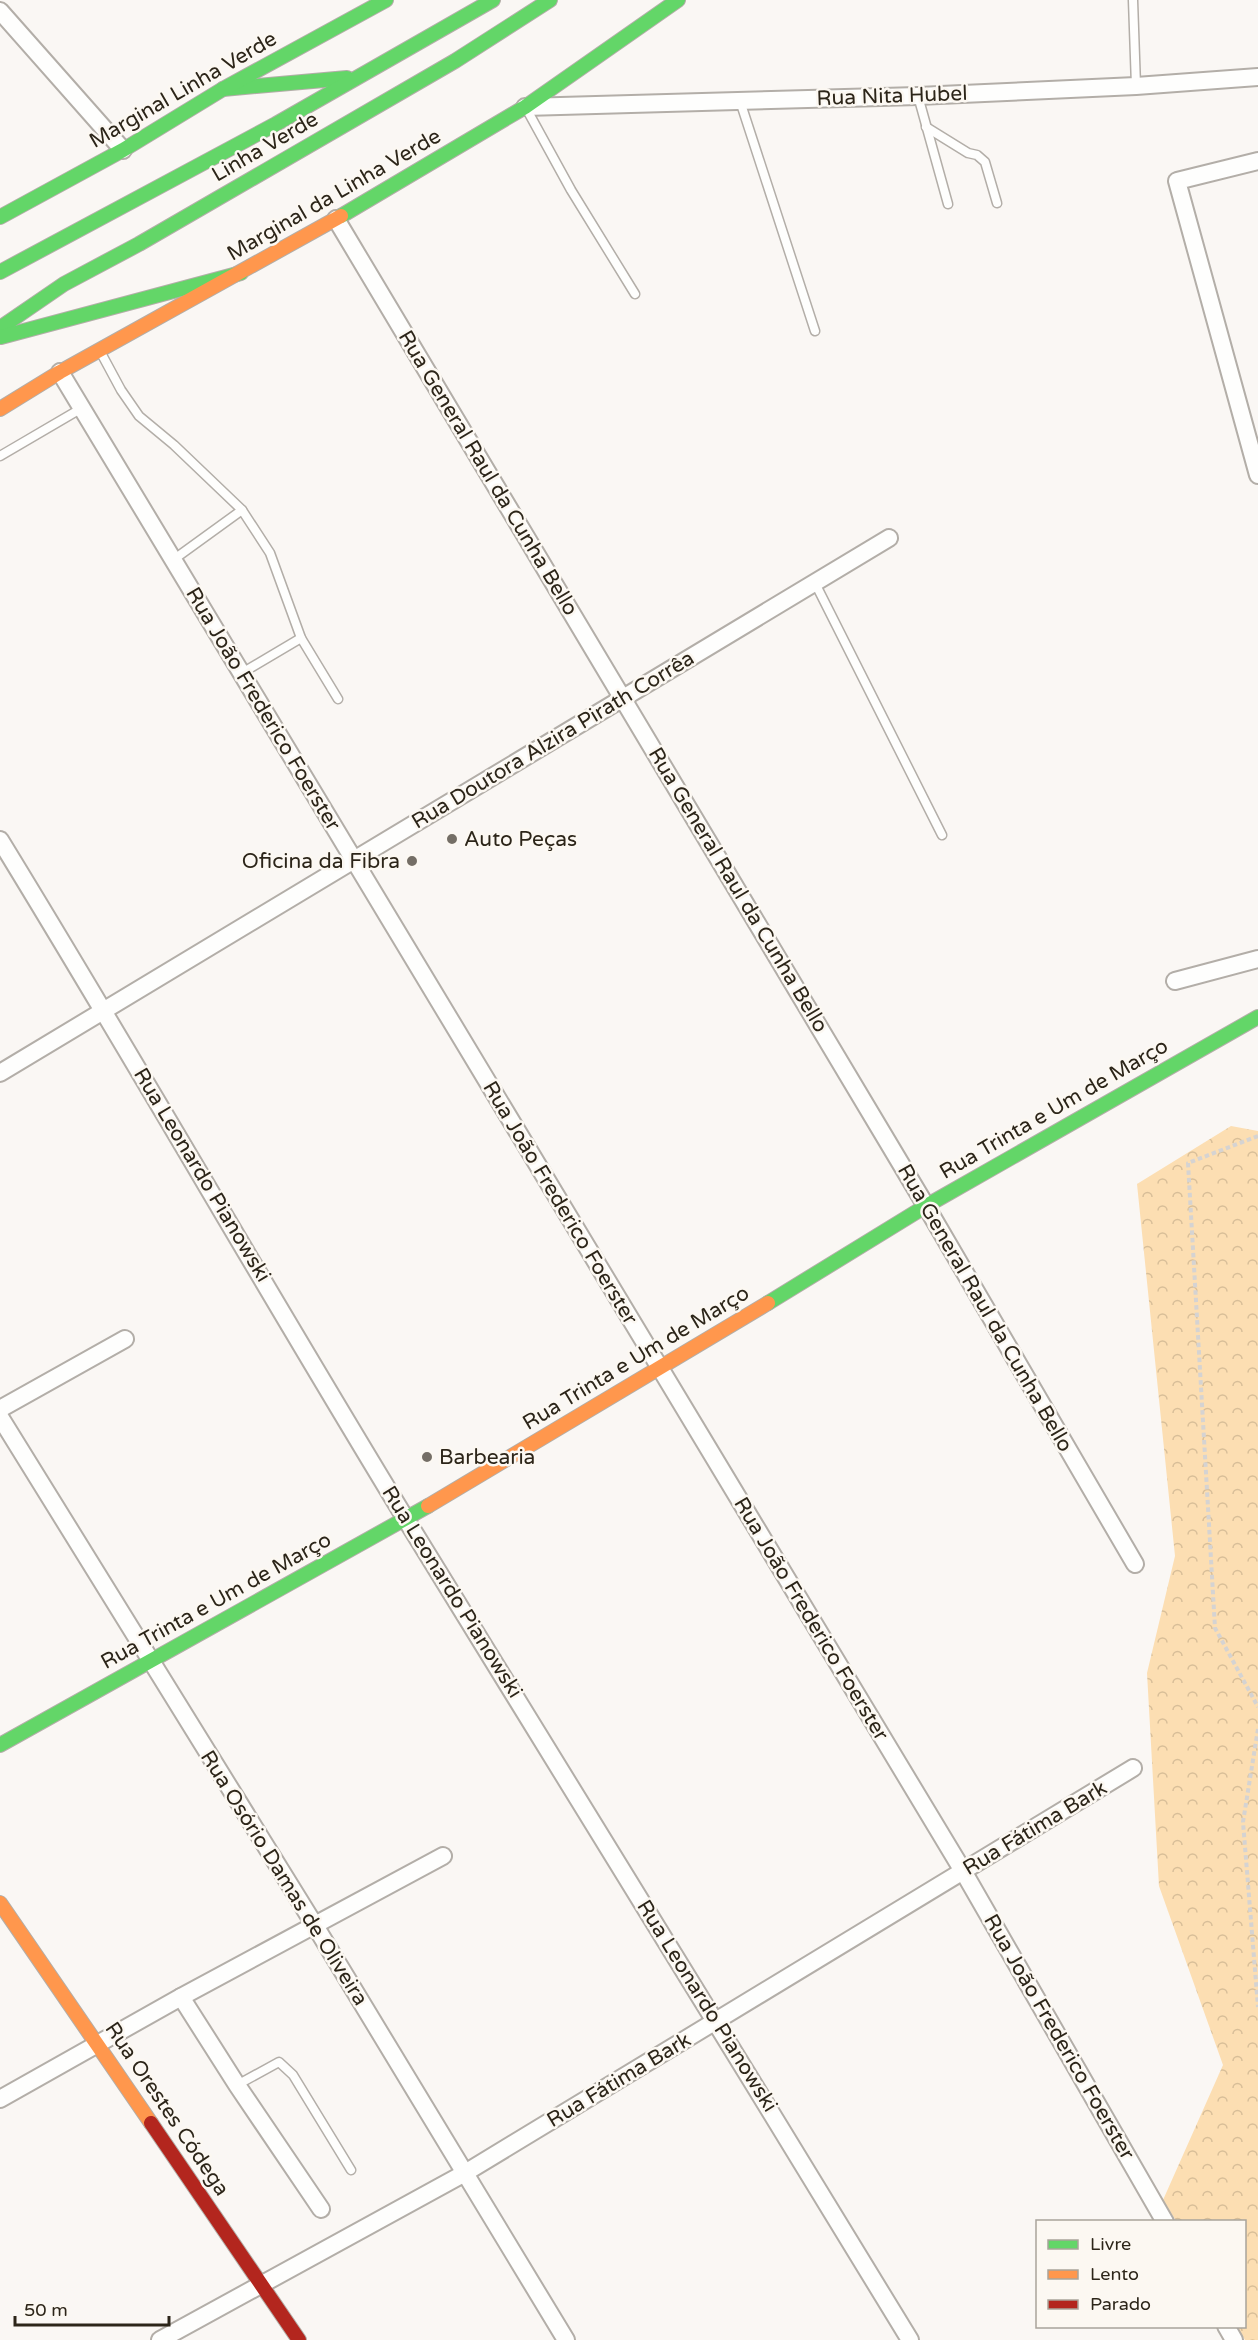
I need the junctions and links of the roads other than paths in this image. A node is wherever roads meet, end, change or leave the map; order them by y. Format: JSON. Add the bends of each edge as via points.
{"nodes":[{"id":1,"x":386,"y":0,"type":"edge"},
{"id":2,"x":494,"y":0,"type":"edge"},
{"id":3,"x":550,"y":0,"type":"edge"},
{"id":4,"x":678,"y":0,"type":"edge"},
{"id":5,"x":1133,"y":0,"type":"edge"},
{"id":6,"x":0,"y":11,"type":"edge"},
{"id":7,"x":1258,"y":76,"type":"edge"},
{"id":8,"x":357,"y":77,"type":"junction"},
{"id":9,"x":1136,"y":86,"type":"junction"},
{"id":10,"x":223,"y":89,"type":"junction"},
{"id":11,"x":918,"y":96,"type":"junction"},
{"id":12,"x":740,"y":100,"type":"junction"},
{"id":13,"x":525,"y":107,"type":"junction"},
{"id":14,"x":926,"y":127,"type":"junction"},
{"id":15,"x":123,"y":150,"type":"junction"},
{"id":16,"x":1258,"y":161,"type":"edge"},
{"id":17,"x":998,"y":203,"type":"dead end"},
{"id":18,"x":948,"y":204,"type":"dead end"},
{"id":19,"x":0,"y":218,"type":"edge"},
{"id":20,"x":336,"y":219,"type":"junction"},
{"id":21,"x":0,"y":272,"type":"edge"},
{"id":22,"x":241,"y":273,"type":"junction"},
{"id":23,"x":635,"y":294,"type":"dead end"},
{"id":24,"x":0,"y":328,"type":"edge"},
{"id":25,"x":815,"y":331,"type":"dead end"},
{"id":26,"x":0,"y":337,"type":"edge"},
{"id":27,"x":99,"y":350,"type":"junction"},
{"id":28,"x":60,"y":372,"type":"junction"},
{"id":29,"x":82,"y":408,"type":"junction"},
{"id":30,"x":0,"y":409,"type":"edge"},
{"id":31,"x":0,"y":456,"type":"edge"},
{"id":32,"x":1258,"y":475,"type":"edge"},
{"id":33,"x":242,"y":510,"type":"junction"},
{"id":34,"x":890,"y":537,"type":"dead end"},
{"id":35,"x":173,"y":560,"type":"junction"},
{"id":36,"x":814,"y":583,"type":"junction"},
{"id":37,"x":301,"y":638,"type":"junction"},
{"id":38,"x":242,"y":673,"type":"junction"},
{"id":39,"x":623,"y":698,"type":"junction"},
{"id":40,"x":338,"y":699,"type":"dead end"},
{"id":41,"x":942,"y":835,"type":"dead end"},
{"id":42,"x":0,"y":840,"type":"edge"},
{"id":43,"x":354,"y":860,"type":"junction"},
{"id":44,"x":1258,"y":959,"type":"edge"},
{"id":45,"x":1175,"y":981,"type":"dead end"},
{"id":46,"x":104,"y":1010,"type":"junction"},
{"id":47,"x":1258,"y":1017,"type":"edge"},
{"id":48,"x":0,"y":1073,"type":"edge"},
{"id":49,"x":926,"y":1206,"type":"junction"},
{"id":50,"x":125,"y":1339,"type":"dead end"},
{"id":51,"x":660,"y":1369,"type":"junction"},
{"id":52,"x":0,"y":1409,"type":"edge"},
{"id":53,"x":0,"y":1417,"type":"edge"},
{"id":54,"x":406,"y":1519,"type":"junction"},
{"id":55,"x":1135,"y":1564,"type":"dead end"},
{"id":56,"x":150,"y":1661,"type":"junction"},
{"id":57,"x":0,"y":1745,"type":"edge"},
{"id":58,"x":1133,"y":1768,"type":"dead end"},
{"id":59,"x":443,"y":1856,"type":"dead end"},
{"id":60,"x":963,"y":1871,"type":"junction"},
{"id":61,"x":0,"y":1903,"type":"edge"},
{"id":62,"x":314,"y":1924,"type":"junction"},
{"id":63,"x":181,"y":1997,"type":"junction"},
{"id":64,"x":716,"y":2021,"type":"junction"},
{"id":65,"x":97,"y":2044,"type":"junction"},
{"id":66,"x":237,"y":2085,"type":"junction"},
{"id":67,"x":0,"y":2099,"type":"edge"},
{"id":68,"x":351,"y":2170,"type":"dead end"},
{"id":69,"x":465,"y":2173,"type":"junction"},
{"id":70,"x":321,"y":2209,"type":"dead end"},
{"id":71,"x":1165,"y":2220,"type":"edge"},
{"id":72,"x":262,"y":2284,"type":"junction"},
{"id":73,"x":159,"y":2340,"type":"edge"},
{"id":74,"x":299,"y":2340,"type":"edge"},
{"id":75,"x":566,"y":2340,"type":"edge"},
{"id":76,"x":910,"y":2340,"type":"edge"}],
"edges":[{"from":1,"to":10,"type":"main road","name":"Marginal Linha Verde"},
{"from":2,"to":8,"type":"main road","name":"Linha Verde"},
{"from":3,"to":24,"type":"main road","name":"Linha Verde","via":[[445,67],[64,284]]},
{"from":4,"to":13,"type":"main road","name":"Marginal da Linha Verde"},
{"from":5,"to":9,"type":"lane"},
{"from":6,"to":15,"type":"street"},
{"from":7,"to":9,"type":"street","name":"Rua Nita Hubel"},
{"from":8,"to":10,"type":"main road"},
{"from":8,"to":21,"type":"main road","name":"Linha Verde"},
{"from":9,"to":11,"type":"street","name":"Rua Nita Hubel"},
{"from":10,"to":15,"type":"main road","name":"Marginal Linha Verde"},
{"from":11,"to":12,"type":"street","name":"Rua Nita Hubel"},
{"from":11,"to":14,"type":"lane"},
{"from":12,"to":13,"type":"street","name":"Rua Nita Hubel"},
{"from":12,"to":25,"type":"lane"},
{"from":13,"to":20,"type":"main road","name":"Marginal da Linha Verde"},
{"from":13,"to":23,"type":"lane"},
{"from":14,"to":17,"type":"lane","via":[[985,162]]},
{"from":14,"to":18,"type":"lane"},
{"from":15,"to":19,"type":"main road","name":"Marginal Linha Verde"},
{"from":16,"to":32,"type":"street","via":[[1177,181]]},
{"from":20,"to":22,"type":"main road","name":"Marginal da Linha Verde"},
{"from":20,"to":39,"type":"street","name":"Rua General Raul da Cunha Bello"},
{"from":22,"to":26,"type":"main road"},
{"from":22,"to":27,"type":"main road","name":"Marginal da Linha Verde"},
{"from":27,"to":28,"type":"main road","name":"Marginal da Linha Verde"},
{"from":27,"to":33,"type":"lane","via":[[139,416]]},
{"from":28,"to":29,"type":"street","name":"Rua João Frederico Foerster"},
{"from":28,"to":30,"type":"main road","name":"Marginal da Linha Verde"},
{"from":29,"to":31,"type":"lane"},
{"from":29,"to":35,"type":"street","name":"Rua João Frederico Foerster"},
{"from":33,"to":35,"type":"lane"},
{"from":33,"to":37,"type":"lane","via":[[270,553]]},
{"from":34,"to":36,"type":"street","name":"Rua Doutora Alzira Pirath Corrêa"},
{"from":35,"to":38,"type":"street","name":"Rua João Frederico Foerster"},
{"from":36,"to":39,"type":"street","name":"Rua Doutora Alzira Pirath Corrêa"},
{"from":36,"to":41,"type":"lane"},
{"from":37,"to":38,"type":"lane"},
{"from":37,"to":40,"type":"lane"},
{"from":38,"to":43,"type":"street","name":"Rua João Frederico Foerster"},
{"from":39,"to":43,"type":"street","name":"Rua Doutora Alzira Pirath Corrêa"},
{"from":39,"to":49,"type":"street","name":"Rua General Raul da Cunha Bello"},
{"from":42,"to":46,"type":"street","name":"Rua Leonardo Pianowski"},
{"from":43,"to":46,"type":"street","name":"Rua Doutora Alzira Pirath Corrêa"},
{"from":43,"to":51,"type":"street","name":"Rua João Frederico Foerster"},
{"from":44,"to":45,"type":"street"},
{"from":46,"to":48,"type":"street","name":"Rua Doutora Alzira Pirath Corrêa"},
{"from":46,"to":54,"type":"street","name":"Rua Leonardo Pianowski"},
{"from":47,"to":49,"type":"main road","name":"Rua Trinta e Um de Março"},
{"from":49,"to":51,"type":"main road","name":"Rua Trinta e Um de Março"},
{"from":49,"to":55,"type":"street","name":"Rua General Raul da Cunha Bello"},
{"from":50,"to":52,"type":"street"},
{"from":51,"to":54,"type":"main road","name":"Rua Trinta e Um de Março"},
{"from":51,"to":60,"type":"street","name":"Rua João Frederico Foerster"},
{"from":53,"to":56,"type":"street","name":"Rua Osório Damas de Oliveira"},
{"from":54,"to":56,"type":"main road","name":"Rua Trinta e Um de Março"},
{"from":54,"to":64,"type":"street","name":"Rua Leonardo Pianowski"},
{"from":56,"to":57,"type":"main road","name":"Rua Trinta e Um de Março"},
{"from":56,"to":62,"type":"street","name":"Rua Osório Damas de Oliveira"},
{"from":58,"to":60,"type":"street","name":"Rua Fátima Bark"},
{"from":59,"to":62,"type":"street"},
{"from":60,"to":64,"type":"street","name":"Rua Fátima Bark"},
{"from":60,"to":71,"type":"street","name":"Rua João Frederico Foerster"},
{"from":61,"to":65,"type":"main road","name":"Rua Orestes Códega"},
{"from":62,"to":63,"type":"street"},
{"from":62,"to":69,"type":"street","name":"Rua Osório Damas de Oliveira"},
{"from":63,"to":65,"type":"street"},
{"from":63,"to":66,"type":"street"},
{"from":64,"to":69,"type":"street","name":"Rua Fátima Bark"},
{"from":64,"to":76,"type":"street","name":"Rua Leonardo Pianowski"},
{"from":65,"to":67,"type":"street"},
{"from":65,"to":72,"type":"main road","name":"Rua Orestes Códega"},
{"from":66,"to":68,"type":"lane","via":[[279,2062],[293,2075]]},
{"from":66,"to":70,"type":"street"},
{"from":69,"to":72,"type":"street","name":"Rua Fátima Bark"},
{"from":69,"to":75,"type":"street","name":"Rua Osório Damas de Oliveira"},
{"from":72,"to":73,"type":"street","name":"Rua Fátima Bark"},
{"from":72,"to":74,"type":"main road","name":"Rua Orestes Códega"}]}
